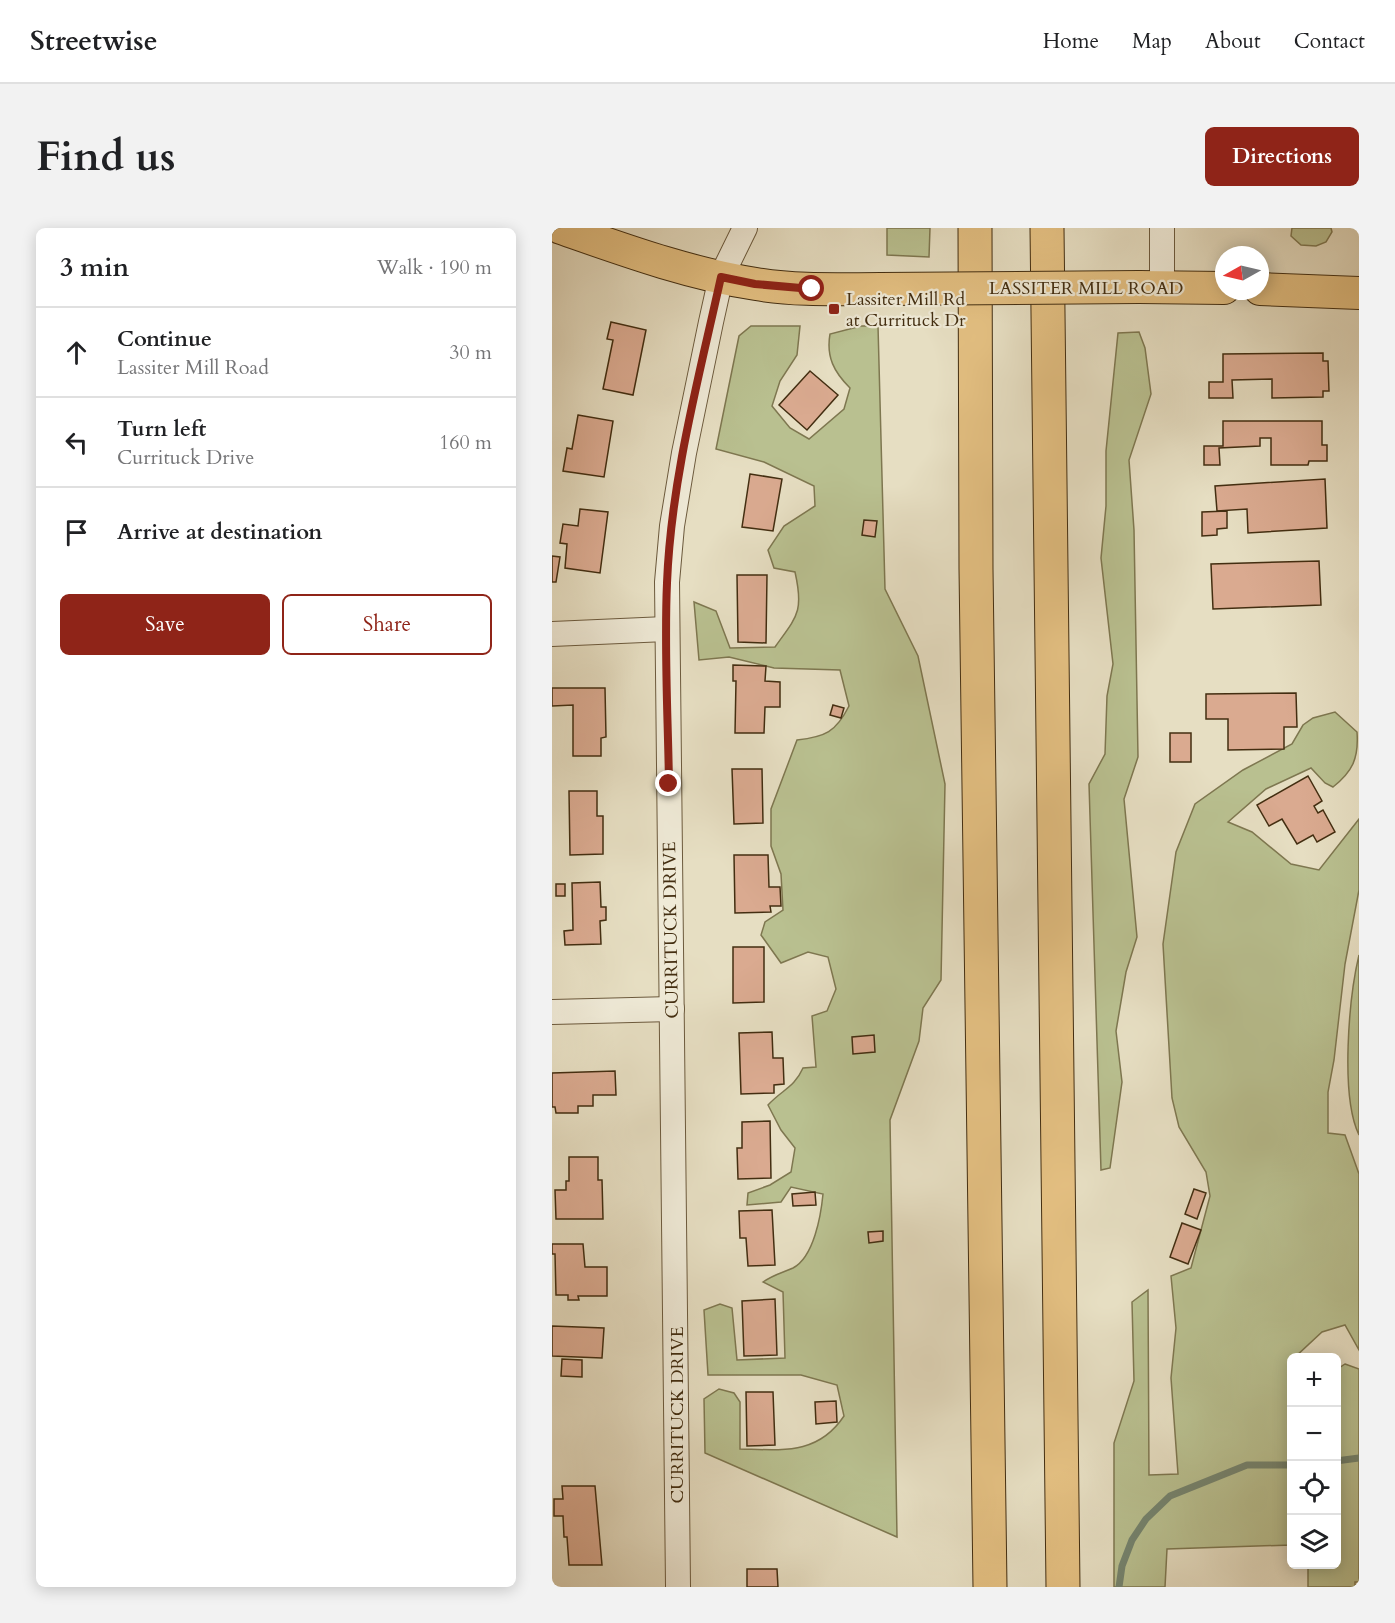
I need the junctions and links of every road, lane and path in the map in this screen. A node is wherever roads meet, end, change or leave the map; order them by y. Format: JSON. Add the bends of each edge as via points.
{"nodes":[{"id":1,"x":561,"y":228,"type":"edge"},
{"id":2,"x":745,"y":228,"type":"edge"},
{"id":3,"x":975,"y":228,"type":"edge"},
{"id":4,"x":1047,"y":228,"type":"edge"},
{"id":5,"x":1162,"y":228,"type":"edge"},
{"id":6,"x":721,"y":277,"type":"junction"},
{"id":7,"x":1151,"y":288,"type":"junction"},
{"id":8,"x":1215,"y":288,"type":"edge"},
{"id":9,"x":1269,"y":289,"type":"edge"},
{"id":10,"x":1359,"y":293,"type":"edge"},
{"id":11,"x":666,"y":629,"type":"junction"},
{"id":12,"x":552,"y":634,"type":"edge"},
{"id":13,"x":672,"y":1009,"type":"junction"},
{"id":14,"x":552,"y":1012,"type":"edge"},
{"id":15,"x":678,"y":1587,"type":"edge"},
{"id":16,"x":990,"y":1587,"type":"edge"},
{"id":17,"x":1063,"y":1587,"type":"edge"}],
"edges":[{"from":1,"to":6,"type":"main road","name":"LASSITER MILL ROAD"},
{"from":2,"to":6,"type":"street","name":"CURRITUCK DRIVE"},
{"from":3,"to":16,"type":"highway"},
{"from":4,"to":17,"type":"highway"},
{"from":5,"to":7,"type":"street"},
{"from":6,"to":7,"type":"main road","name":"LASSITER MILL ROAD","bridge":true,"via":[[791,289]]},
{"from":6,"to":11,"type":"street","name":"CURRITUCK DRIVE","via":[[672,526]]},
{"from":7,"to":8,"type":"main road","name":"LASSITER MILL ROAD"},
{"from":9,"to":10,"type":"main road"},
{"from":11,"to":12,"type":"street"},
{"from":11,"to":13,"type":"street","name":"CURRITUCK DRIVE"},
{"from":13,"to":14,"type":"street"},
{"from":13,"to":15,"type":"street","name":"CURRITUCK DRIVE"}]}
